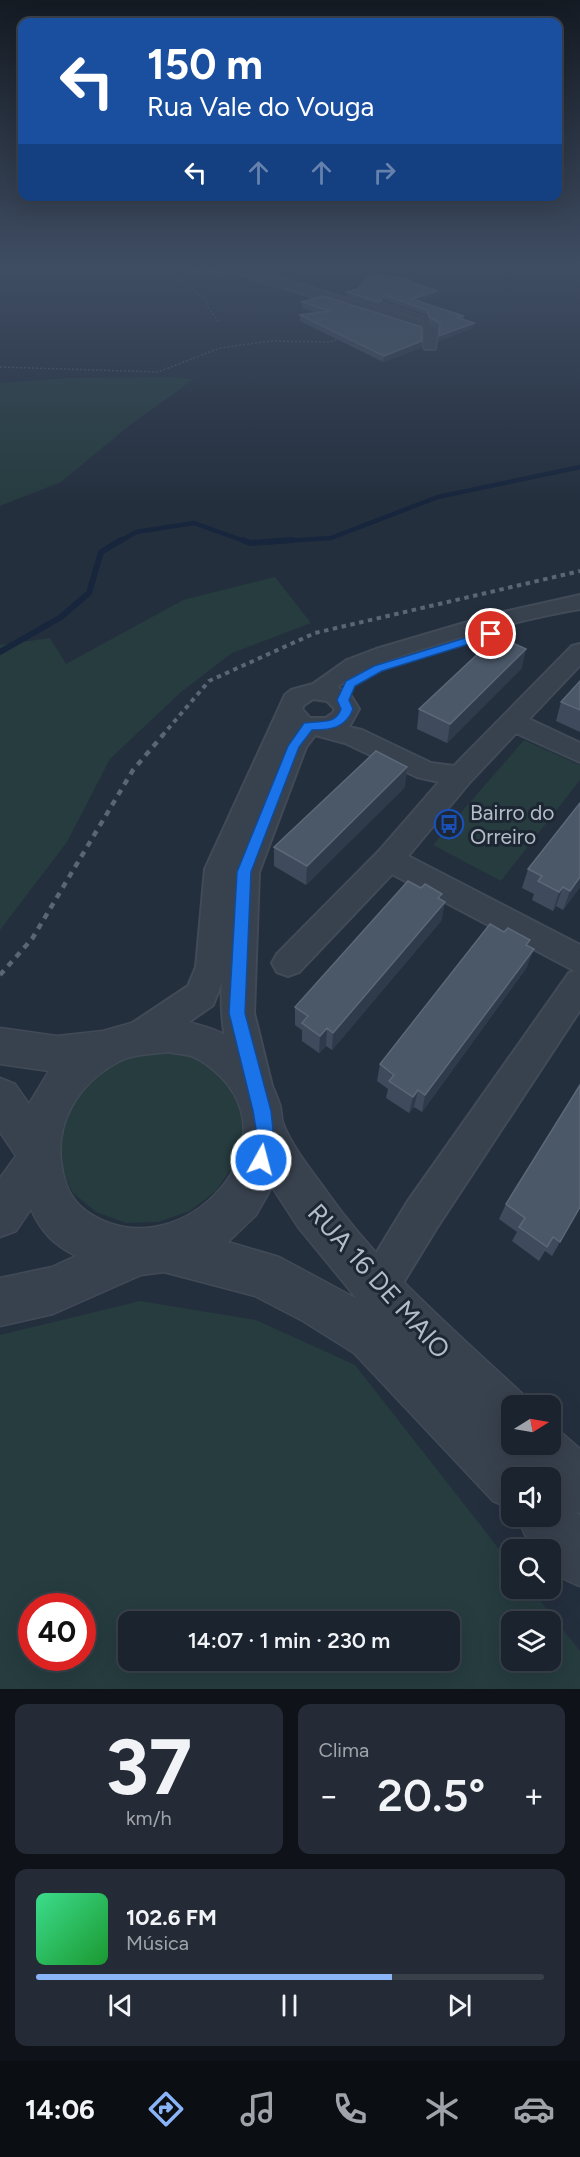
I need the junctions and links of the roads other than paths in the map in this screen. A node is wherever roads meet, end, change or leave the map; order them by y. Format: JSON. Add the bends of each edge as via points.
{"nodes":[{"id":1,"x":580,"y":602,"type":"edge"},
{"id":2,"x":580,"y":614,"type":"edge"},
{"id":3,"x":580,"y":651,"type":"edge"},
{"id":4,"x":319,"y":691,"type":"junction"},
{"id":5,"x":345,"y":704,"type":"junction"},
{"id":6,"x":307,"y":721,"type":"junction"},
{"id":7,"x":512,"y":721,"type":"junction"},
{"id":8,"x":580,"y":753,"type":"edge"},
{"id":9,"x":460,"y":776,"type":"junction"},
{"id":10,"x":389,"y":859,"type":"junction"},
{"id":11,"x":580,"y":960,"type":"edge"},
{"id":12,"x":288,"y":963,"type":"dead end"},
{"id":13,"x":580,"y":983,"type":"edge"},
{"id":14,"x":122,"y":1043,"type":"junction"},
{"id":15,"x":0,"y":1046,"type":"edge"},
{"id":16,"x":0,"y":1097,"type":"edge"},
{"id":17,"x":260,"y":1111,"type":"junction"},
{"id":18,"x":37,"y":1157,"type":"junction"},
{"id":19,"x":0,"y":1215,"type":"edge"},
{"id":20,"x":152,"y":1251,"type":"junction"},
{"id":21,"x":378,"y":1287,"type":"junction"},
{"id":22,"x":0,"y":1302,"type":"edge"},
{"id":23,"x":501,"y":1408,"type":"edge"},
{"id":24,"x":548,"y":1455,"type":"edge"},
{"id":25,"x":501,"y":1470,"type":"edge"},
{"id":26,"x":580,"y":1486,"type":"edge"},
{"id":27,"x":553,"y":1527,"type":"edge"},
{"id":28,"x":580,"y":1558,"type":"edge"}],
"edges":[{"from":1,"to":4,"type":"street","via":[[527,611],[371,658],[328,681]]},
{"from":2,"to":5,"type":"street","via":[[533,622],[378,668],[351,683]]},
{"from":3,"to":7,"type":"street"},
{"from":4,"to":5,"type":"street","via":[[333,693]]},
{"from":4,"to":6,"type":"street","via":[[302,694],[291,703]]},
{"from":5,"to":6,"type":"street","via":[[340,721]]},
{"from":5,"to":9,"type":"street","via":[[365,723],[439,758]]},
{"from":6,"to":9,"type":"street","via":[[353,736],[426,771]]},
{"from":6,"to":14,"type":"street","via":[[220,868],[212,967],[201,994]]},
{"from":6,"to":17,"type":"street","via":[[244,872],[237,1013]]},
{"from":7,"to":8,"type":"street"},
{"from":7,"to":9,"type":"street"},
{"from":9,"to":10,"type":"street"},
{"from":10,"to":11,"type":"street"},
{"from":10,"to":12,"type":"street"},
{"from":13,"to":21,"type":"street","via":[[422,1215]]},
{"from":14,"to":15,"type":"street","name":"RUA 16 DE MAIO","via":[[57,1054]]},
{"from":14,"to":17,"type":"street","name":"RUA 16 DE MAIO","via":[[169,1035],[196,1040],[221,1052],[242,1070]]},
{"from":14,"to":18,"type":"street","via":[[83,1063],[65,1081],[41,1125]]},
{"from":16,"to":18,"type":"street"},
{"from":17,"to":20,"type":"street","via":[[261,1160],[248,1190],[227,1217],[198,1237]]},
{"from":17,"to":21,"type":"street","name":"RUA 16 DE MAIO","via":[[275,1152],[306,1200]]},
{"from":18,"to":19,"type":"street"},
{"from":18,"to":20,"type":"street","name":"RUA 16 DE MAIO","via":[[47,1198],[69,1227],[101,1246]]},
{"from":20,"to":22,"type":"street","via":[[53,1290]]},
{"from":20,"to":25,"type":"street","name":"RUA 16 DE MAIO","via":[[262,1274],[371,1336]]},
{"from":21,"to":23,"type":"street","name":"RUA 16 DE MAIO"},
{"from":24,"to":26,"type":"street"},
{"from":27,"to":28,"type":"street"}]}
